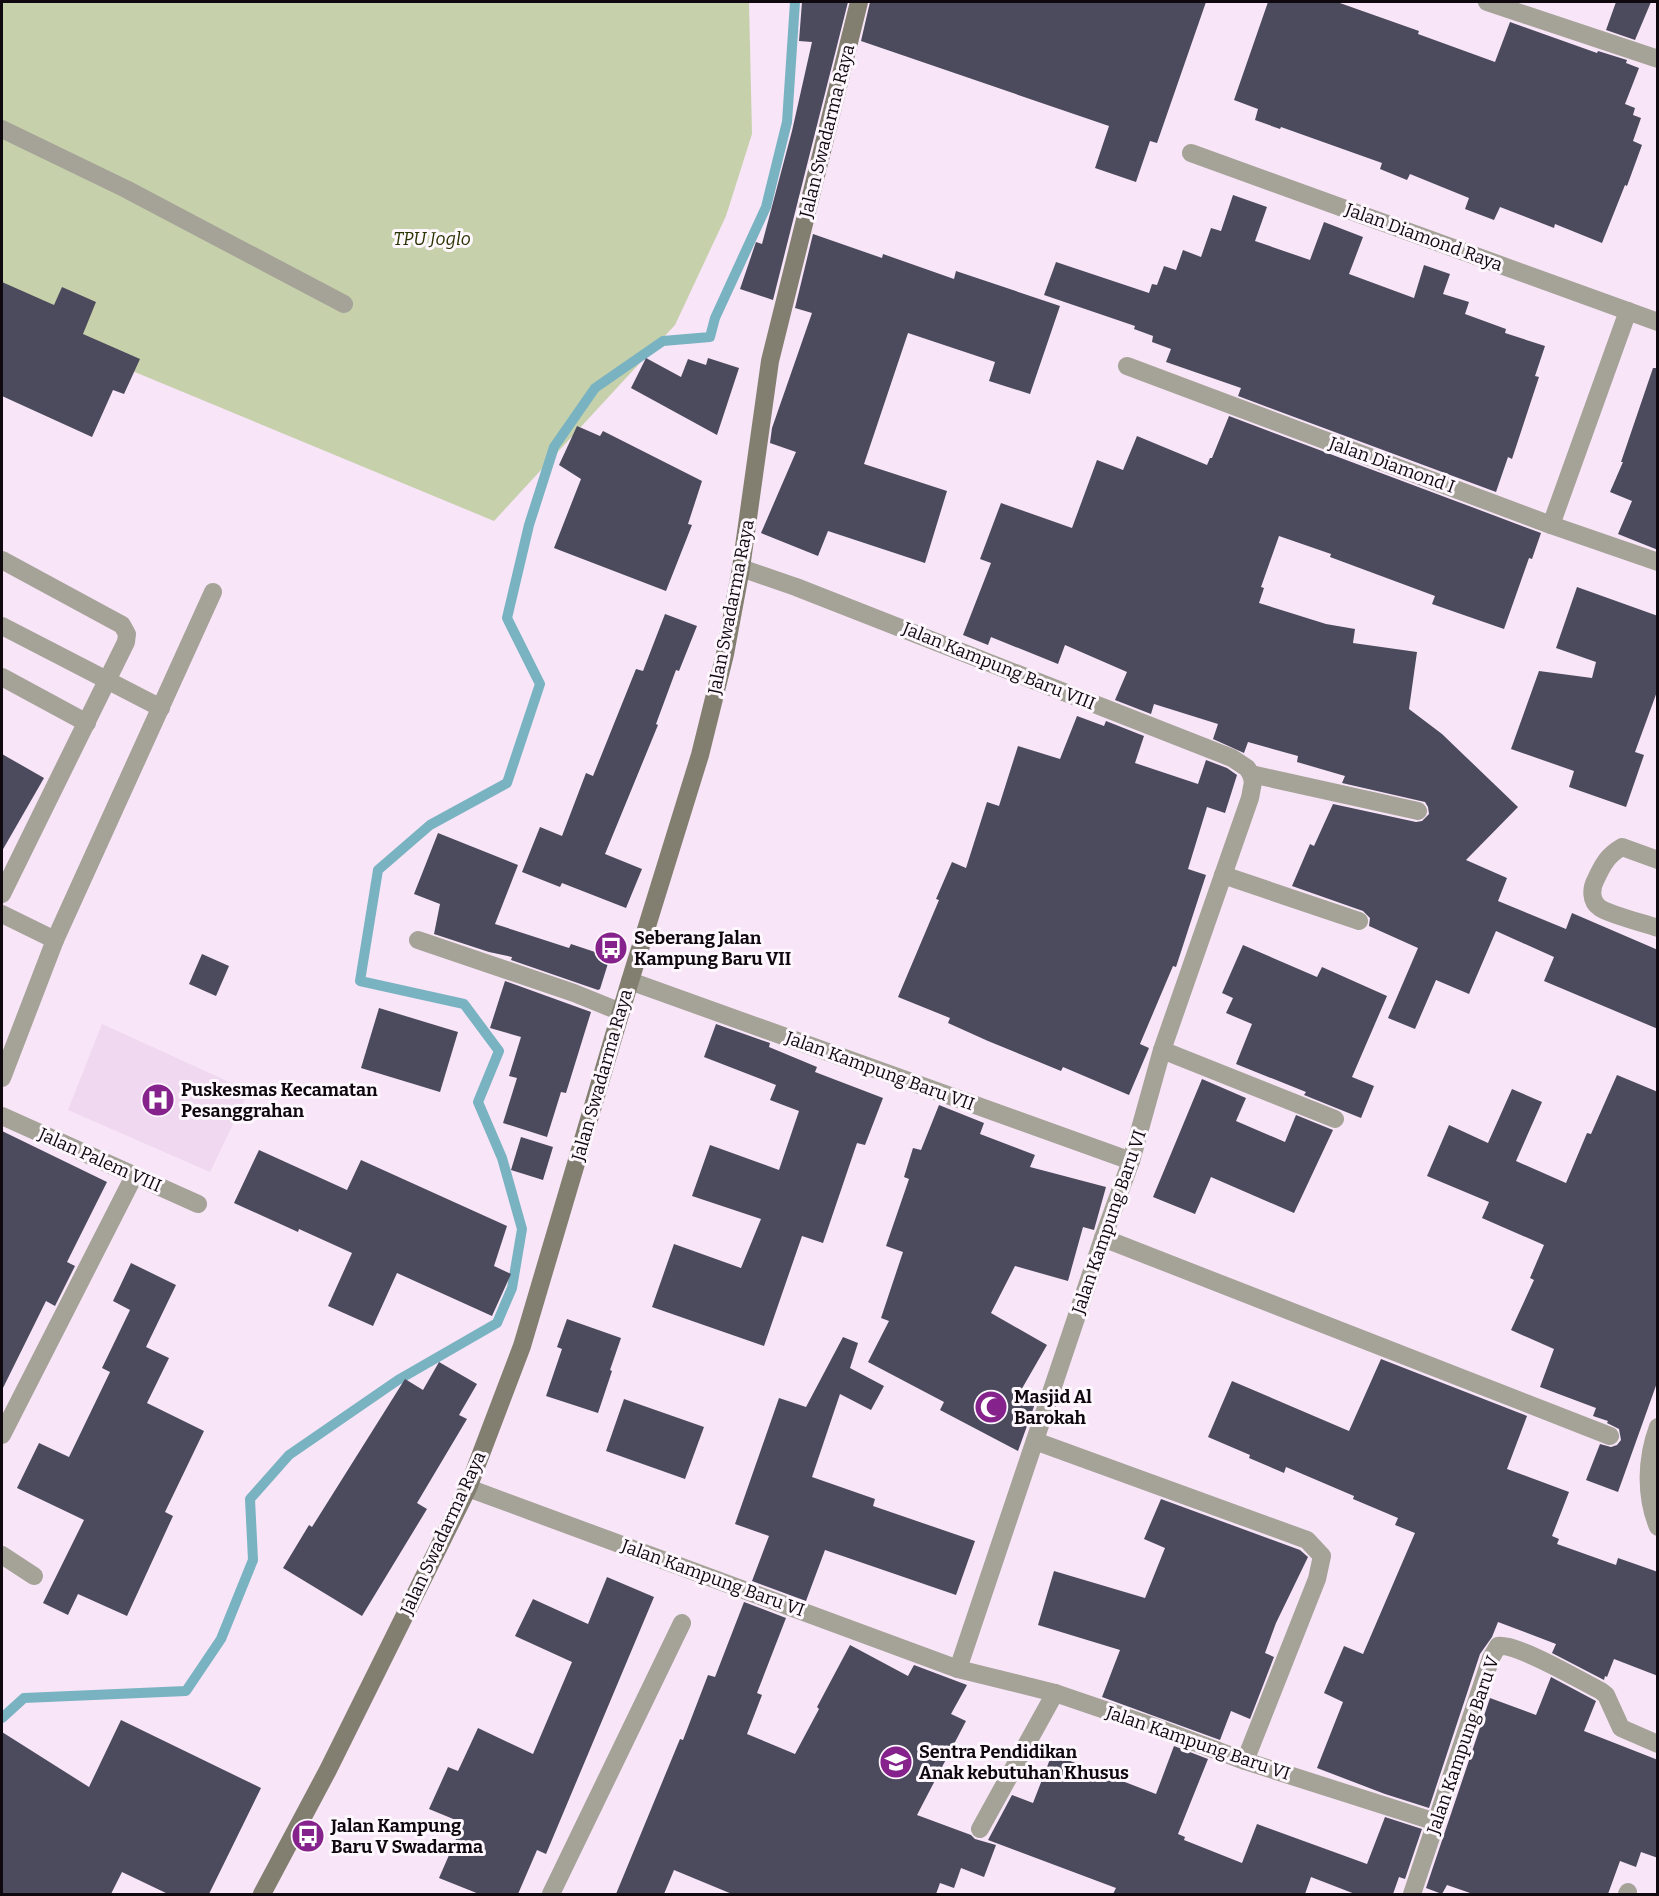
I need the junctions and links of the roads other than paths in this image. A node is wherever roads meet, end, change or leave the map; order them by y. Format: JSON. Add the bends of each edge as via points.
{"nodes":[{"id":1,"x":859,"y":2,"type":"edge"},
{"id":2,"x":1487,"y":2,"type":"edge"},
{"id":3,"x":1658,"y":59,"type":"edge"},
{"id":4,"x":2,"y":129,"type":"edge"},
{"id":5,"x":1191,"y":153,"type":"dead end"},
{"id":6,"x":344,"y":304,"type":"dead end"},
{"id":7,"x":1628,"y":311,"type":"junction"},
{"id":8,"x":1658,"y":322,"type":"edge"},
{"id":9,"x":1127,"y":366,"type":"dead end"},
{"id":10,"x":1551,"y":525,"type":"junction"},
{"id":11,"x":2,"y":560,"type":"edge"},
{"id":12,"x":1658,"y":562,"type":"edge"},
{"id":13,"x":741,"y":568,"type":"junction"},
{"id":14,"x":213,"y":592,"type":"dead end"},
{"id":15,"x":2,"y":626,"type":"edge"},
{"id":16,"x":2,"y":677,"type":"edge"},
{"id":17,"x":107,"y":681,"type":"junction"},
{"id":18,"x":161,"y":708,"type":"junction"},
{"id":19,"x":87,"y":723,"type":"junction"},
{"id":20,"x":1251,"y":774,"type":"junction"},
{"id":21,"x":1418,"y":811,"type":"dead end"},
{"id":22,"x":1658,"y":860,"type":"edge"},
{"id":23,"x":1223,"y":875,"type":"junction"},
{"id":24,"x":2,"y":894,"type":"edge"},
{"id":25,"x":2,"y":914,"type":"edge"},
{"id":26,"x":1359,"y":921,"type":"dead end"},
{"id":27,"x":1658,"y":928,"type":"edge"},
{"id":28,"x":55,"y":940,"type":"junction"},
{"id":29,"x":418,"y":940,"type":"dead end"},
{"id":30,"x":630,"y":981,"type":"junction"},
{"id":31,"x":621,"y":1012,"type":"junction"},
{"id":32,"x":1162,"y":1050,"type":"junction"},
{"id":33,"x":2,"y":1078,"type":"edge"},
{"id":34,"x":2,"y":1116,"type":"edge"},
{"id":35,"x":1335,"y":1119,"type":"dead end"},
{"id":36,"x":1131,"y":1161,"type":"junction"},
{"id":37,"x":134,"y":1176,"type":"junction"},
{"id":38,"x":198,"y":1204,"type":"dead end"},
{"id":39,"x":1103,"y":1238,"type":"junction"},
{"id":40,"x":1658,"y":1427,"type":"edge"},
{"id":41,"x":2,"y":1435,"type":"edge"},
{"id":42,"x":1610,"y":1436,"type":"dead end"},
{"id":43,"x":1035,"y":1441,"type":"junction"},
{"id":44,"x":468,"y":1488,"type":"junction"},
{"id":45,"x":1658,"y":1527,"type":"edge"},
{"id":46,"x":2,"y":1555,"type":"edge"},
{"id":47,"x":34,"y":1576,"type":"dead end"},
{"id":48,"x":682,"y":1623,"type":"dead end"},
{"id":49,"x":958,"y":1669,"type":"junction"},
{"id":50,"x":1055,"y":1694,"type":"junction"},
{"id":51,"x":1658,"y":1744,"type":"edge"},
{"id":52,"x":1245,"y":1761,"type":"junction"},
{"id":53,"x":1436,"y":1822,"type":"junction"},
{"id":54,"x":980,"y":1829,"type":"dead end"},
{"id":55,"x":262,"y":1894,"type":"edge"},
{"id":56,"x":552,"y":1894,"type":"edge"},
{"id":57,"x":1412,"y":1894,"type":"edge"}],
"edges":[{"from":1,"to":13,"type":"main road","name":"Jalan Swadarma Raya","via":[[770,361]]},
{"from":2,"to":3,"type":"street"},
{"from":4,"to":6,"type":"street","via":[[126,189]]},
{"from":5,"to":7,"type":"street","name":"Jalan Diamond Raya"},
{"from":7,"to":8,"type":"street","name":"Jalan Diamond Raya"},
{"from":7,"to":10,"type":"street"},
{"from":9,"to":10,"type":"street","name":"Jalan Diamond I"},
{"from":10,"to":12,"type":"street","name":"Jalan Diamond I"},
{"from":11,"to":17,"type":"street","via":[[122,625],[126,642]]},
{"from":13,"to":20,"type":"street","name":"Jalan Kampung Baru VIII","via":[[1232,758]]},
{"from":13,"to":30,"type":"main road","name":"Jalan Swadarma Raya","via":[[700,755]]},
{"from":14,"to":18,"type":"street"},
{"from":15,"to":17,"type":"street"},
{"from":16,"to":19,"type":"street"},
{"from":17,"to":18,"type":"street"},
{"from":17,"to":19,"type":"street"},
{"from":18,"to":28,"type":"street"},
{"from":19,"to":24,"type":"street"},
{"from":20,"to":21,"type":"street"},
{"from":20,"to":23,"type":"street","name":"Jalan Kampung Baru VI","via":[[1250,798]]},
{"from":22,"to":27,"type":"street","via":[[1622,847],[1603,863],[1592,886],[1593,899],[1599,907]]},
{"from":23,"to":26,"type":"street"},
{"from":23,"to":32,"type":"street","name":"Jalan Kampung Baru VI"},
{"from":25,"to":28,"type":"street"},
{"from":28,"to":33,"type":"street"},
{"from":29,"to":31,"type":"street"},
{"from":30,"to":31,"type":"main road","name":"Jalan Swadarma Raya"},
{"from":30,"to":36,"type":"street","name":"Jalan Kampung Baru VII"},
{"from":31,"to":44,"type":"main road","name":"Jalan Swadarma Raya","via":[[522,1346]]},
{"from":32,"to":35,"type":"street"},
{"from":32,"to":36,"type":"street","name":"Jalan Kampung Baru VI"},
{"from":34,"to":37,"type":"street","name":"Jalan Palem VIII"},
{"from":36,"to":39,"type":"street","name":"Jalan Kampung Baru VI"},
{"from":37,"to":38,"type":"street","name":"Jalan Palem VIII"},
{"from":37,"to":41,"type":"street"},
{"from":39,"to":42,"type":"street"},
{"from":39,"to":43,"type":"street","name":"Jalan Kampung Baru VI"},
{"from":40,"to":45,"type":"street","via":[[1651,1445],[1648,1482]]},
{"from":43,"to":49,"type":"street","name":"Jalan Kampung Baru VI"},
{"from":43,"to":52,"type":"street","via":[[1308,1540],[1322,1556],[1317,1578]]},
{"from":44,"to":49,"type":"street","name":"Jalan Kampung Baru VI"},
{"from":44,"to":55,"type":"main road","name":"Jalan Swadarma Raya"},
{"from":46,"to":47,"type":"street"},
{"from":48,"to":56,"type":"street"},
{"from":49,"to":50,"type":"street","name":"Jalan Kampung Baru VI"},
{"from":50,"to":52,"type":"street","name":"Jalan Kampung Baru VI"},
{"from":50,"to":54,"type":"street"},
{"from":51,"to":53,"type":"street","name":"Jalan Kampung Baru V","via":[[1621,1728],[1601,1691],[1528,1654],[1498,1646]]},
{"from":52,"to":53,"type":"street","name":"Jalan Kampung Baru VI"},
{"from":53,"to":57,"type":"street","name":"Jalan Kampung Baru V"}]}
